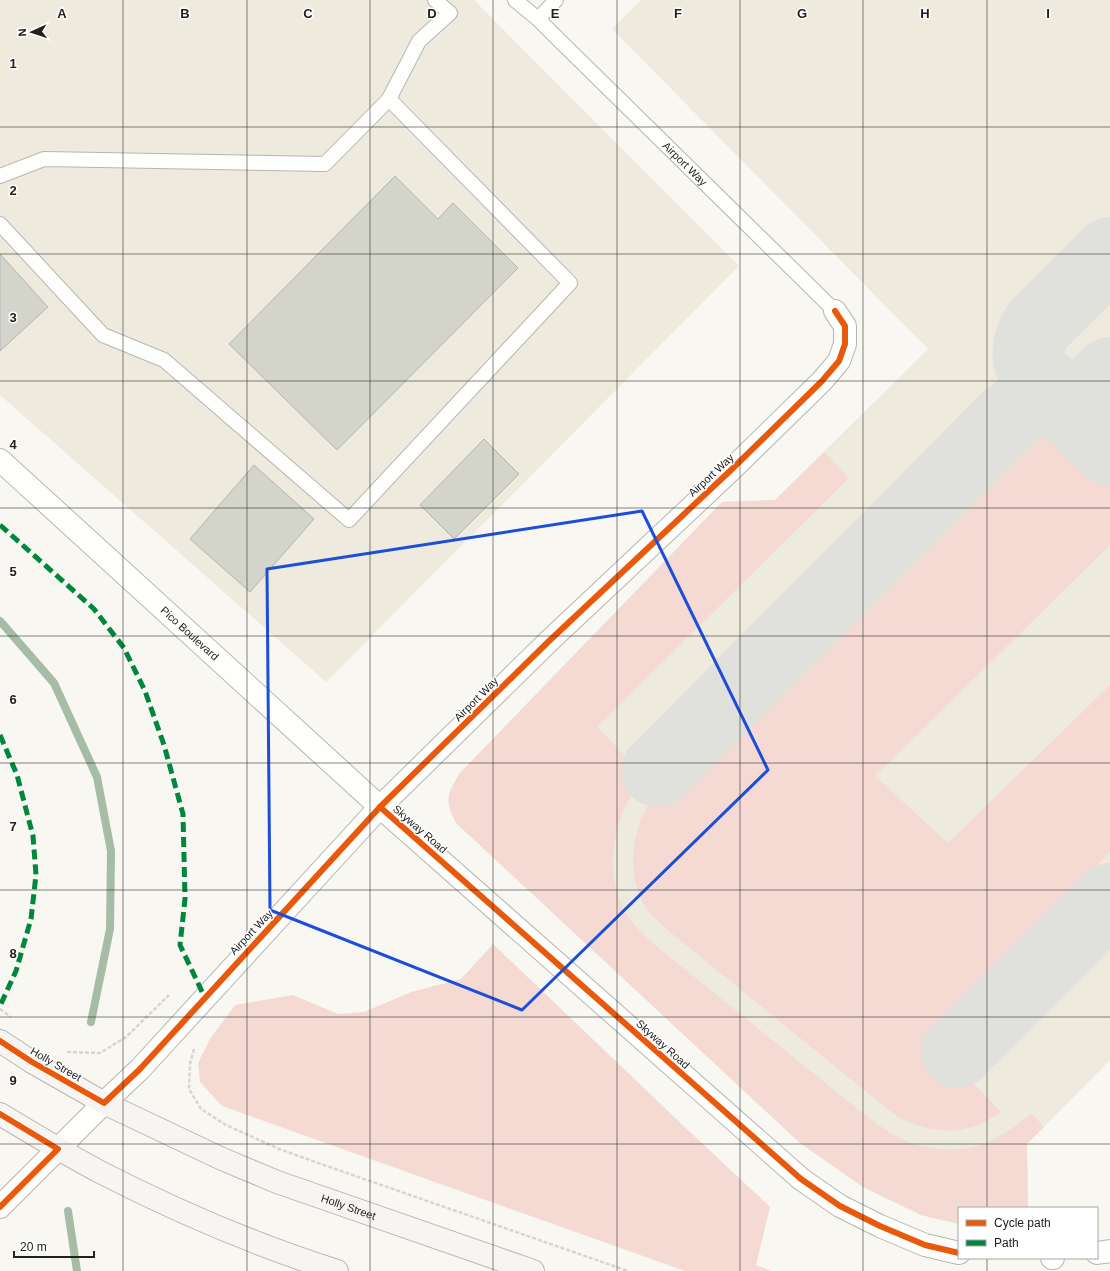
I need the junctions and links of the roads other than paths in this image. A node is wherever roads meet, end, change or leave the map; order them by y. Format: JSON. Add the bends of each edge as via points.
{"nodes":[{"id":1,"x":435,"y":0,"type":"edge"},
{"id":2,"x":515,"y":0,"type":"edge"},
{"id":3,"x":556,"y":0,"type":"edge"},
{"id":4,"x":538,"y":19,"type":"junction"},
{"id":5,"x":389,"y":99,"type":"junction"},
{"id":6,"x":0,"y":176,"type":"edge"},
{"id":7,"x":0,"y":224,"type":"edge"},
{"id":8,"x":835,"y":311,"type":"joint"},
{"id":9,"x":0,"y":460,"type":"edge"},
{"id":10,"x":380,"y":807,"type":"junction"},
{"id":11,"x":0,"y":1041,"type":"edge"},
{"id":12,"x":104,"y":1103,"type":"junction"},
{"id":13,"x":0,"y":1114,"type":"edge"},
{"id":14,"x":58,"y":1149,"type":"junction"},
{"id":15,"x":0,"y":1207,"type":"edge"},
{"id":16,"x":1110,"y":1251,"type":"edge"},
{"id":17,"x":958,"y":1253,"type":"edge"},
{"id":18,"x":1098,"y":1253,"type":"edge"},
{"id":19,"x":337,"y":1271,"type":"edge"},
{"id":20,"x":533,"y":1271,"type":"edge"}],
"edges":[{"from":1,"to":5,"type":"lane","via":[[450,13],[419,41]]},
{"from":2,"to":4,"type":"lane","name":"Airport Way"},
{"from":3,"to":4,"type":"lane"},
{"from":4,"to":8,"type":"lane","name":"Airport Way"},
{"from":5,"to":6,"type":"lane","via":[[325,164],[44,159]]},
{"from":5,"to":7,"type":"lane","via":[[570,283],[349,520],[164,360],[102,335]]},
{"from":8,"to":10,"type":"street","name":"Airport Way","via":[[844,326],[845,344],[839,361],[822,381],[548,642]]},
{"from":9,"to":10,"type":"street","name":"Pico Boulevard"},
{"from":10,"to":12,"type":"street","name":"Airport Way","via":[[140,1069]]},
{"from":10,"to":17,"type":"street","name":"Skyway Road","via":[[801,1179],[840,1206],[880,1226],[925,1245]]},
{"from":11,"to":12,"type":"main road","name":"Holly Street"},
{"from":12,"to":14,"type":"street","name":"Airport Way"},
{"from":12,"to":20,"type":"main road","name":"Holly Street","via":[[277,1182]]},
{"from":13,"to":14,"type":"main road"},
{"from":14,"to":15,"type":"street","name":"Airport Way"},
{"from":14,"to":19,"type":"main road","via":[[192,1216],[253,1242]]},
{"from":16,"to":18,"type":"street"}]}
